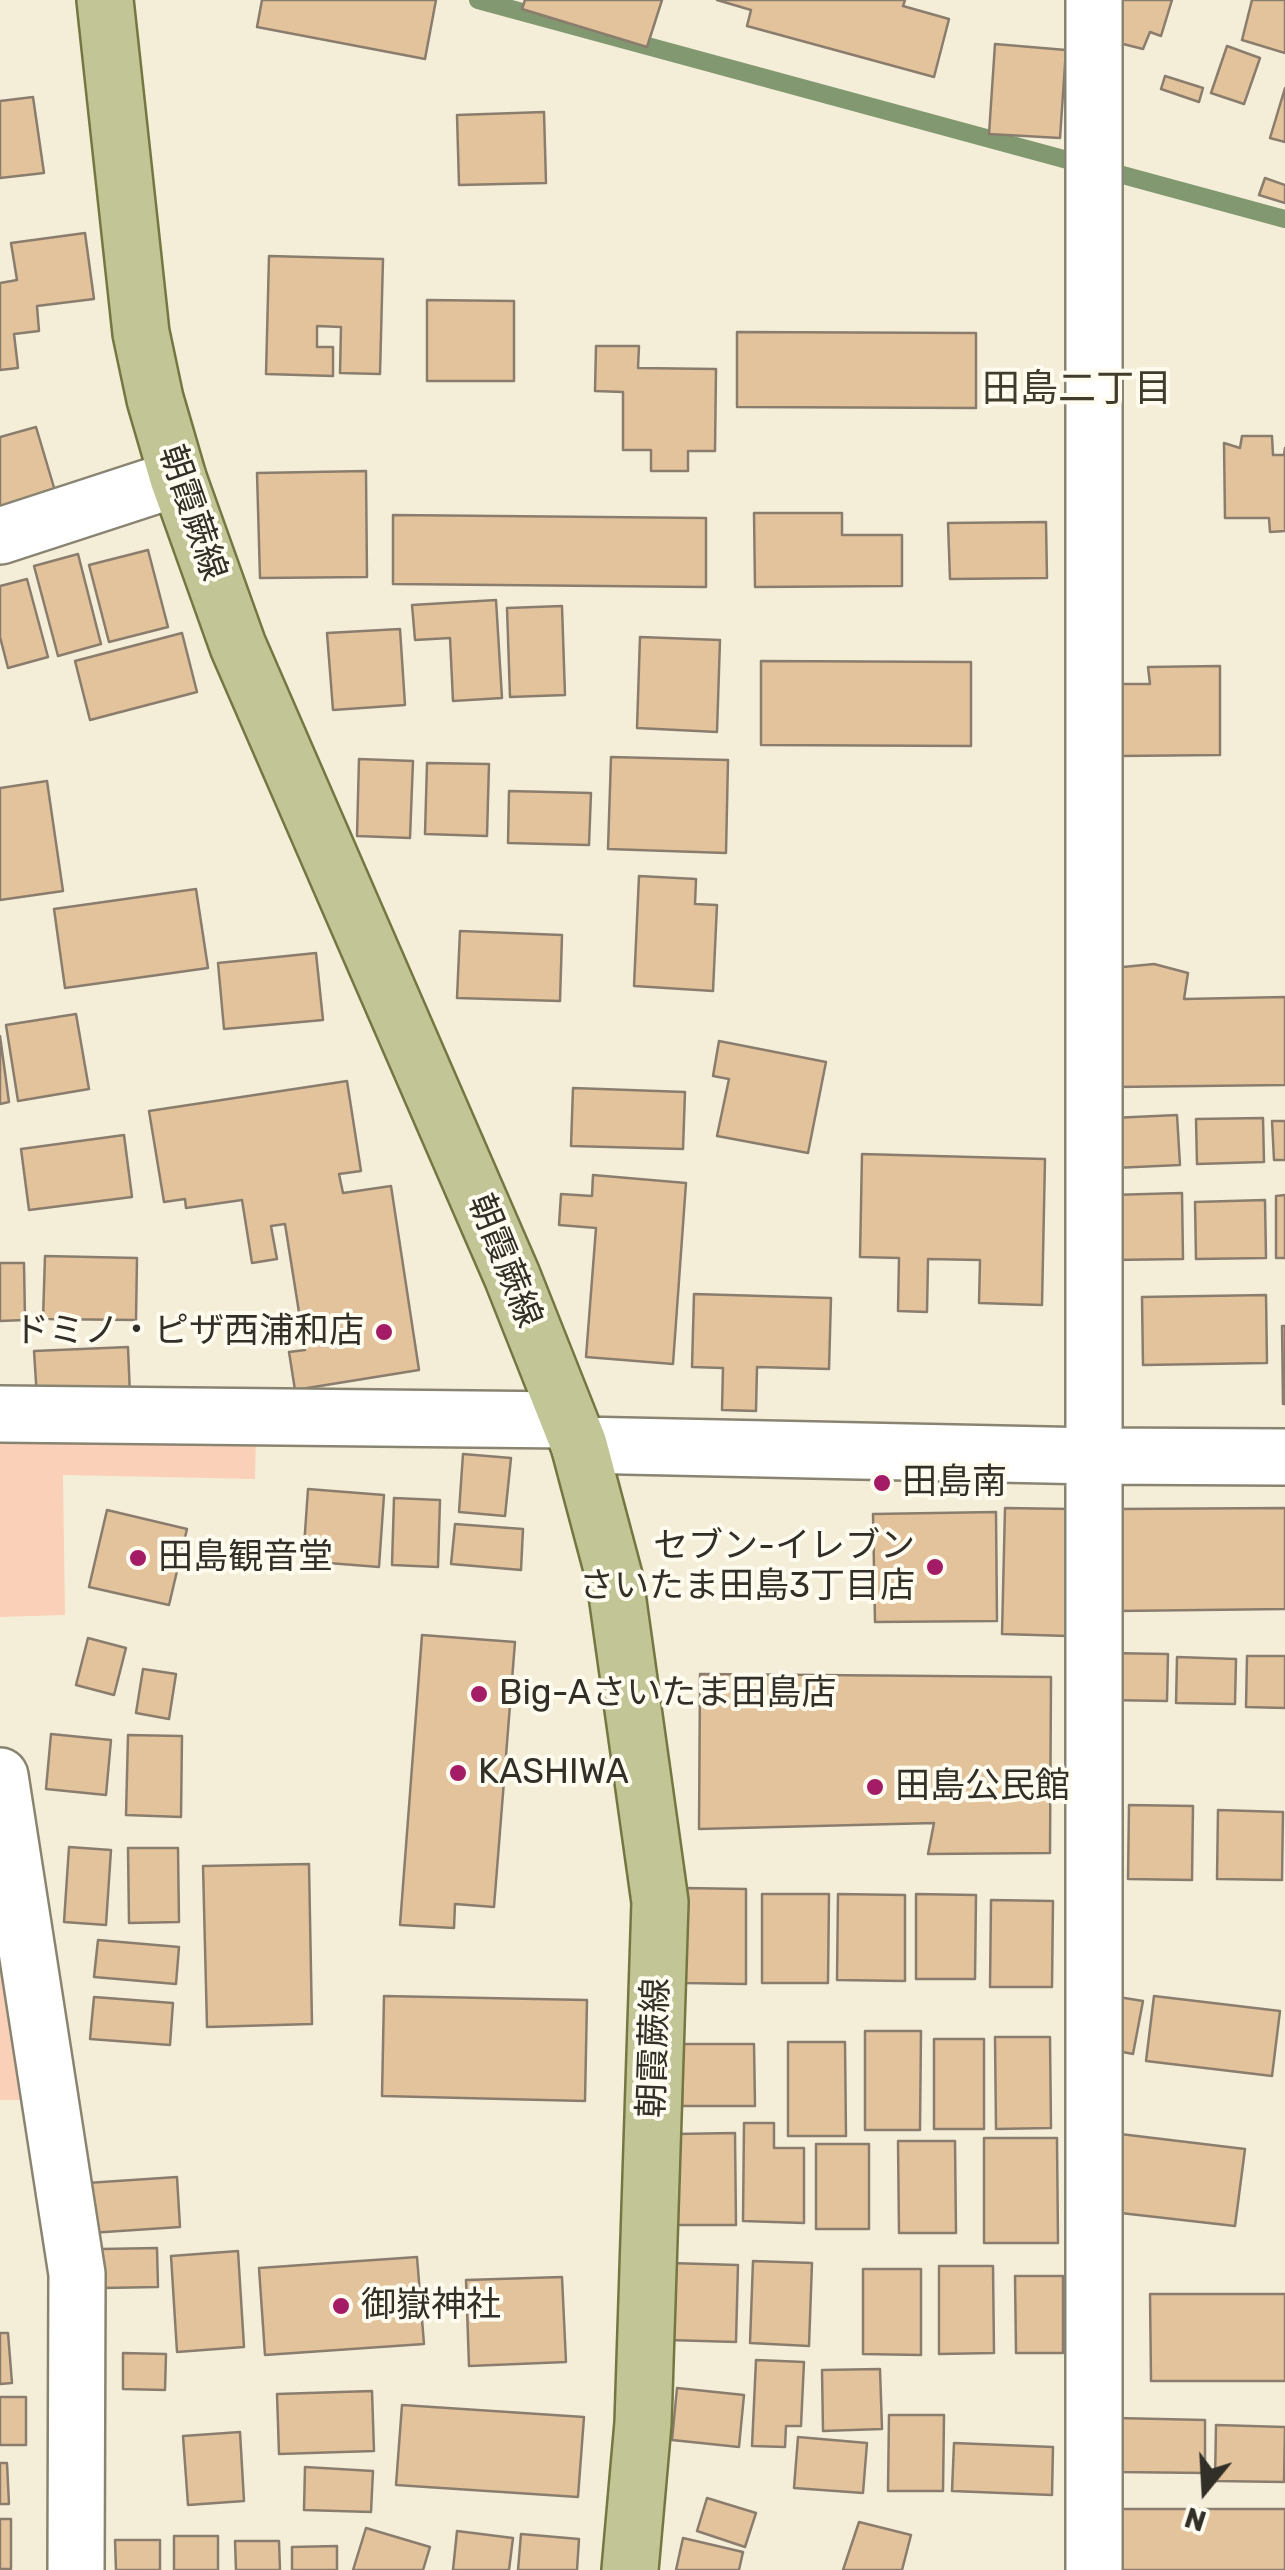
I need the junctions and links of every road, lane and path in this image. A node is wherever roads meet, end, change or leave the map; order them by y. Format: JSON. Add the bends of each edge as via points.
{"nodes":[{"id":1,"x":105,"y":0,"type":"edge"},
{"id":2,"x":1094,"y":0,"type":"edge"},
{"id":3,"x":178,"y":478,"type":"junction"},
{"id":4,"x":0,"y":536,"type":"edge"},
{"id":5,"x":0,"y":1414,"type":"edge"},
{"id":6,"x":573,"y":1433,"type":"junction"},
{"id":7,"x":1094,"y":1456,"type":"junction"},
{"id":8,"x":1285,"y":1456,"type":"edge"},
{"id":9,"x":0,"y":1776,"type":"edge"},
{"id":10,"x":76,"y":2570,"type":"edge"},
{"id":11,"x":630,"y":2570,"type":"edge"},
{"id":12,"x":1094,"y":2570,"type":"edge"}],
"edges":[{"from":1,"to":3,"type":"main road","name":"朝霞蕨線","via":[[141,333]]},
{"from":2,"to":7,"type":"street"},
{"from":3,"to":4,"type":"street"},
{"from":3,"to":6,"type":"main road","name":"朝霞蕨線","via":[[238,646],[512,1276]]},
{"from":5,"to":6,"type":"street"},
{"from":6,"to":7,"type":"street"},
{"from":6,"to":11,"type":"main road","name":"朝霞蕨線","via":[[615,1580],[660,1902],[643,2423]]},
{"from":7,"to":8,"type":"street"},
{"from":7,"to":12,"type":"street"},
{"from":9,"to":10,"type":"street","via":[[77,2274]]}]}
